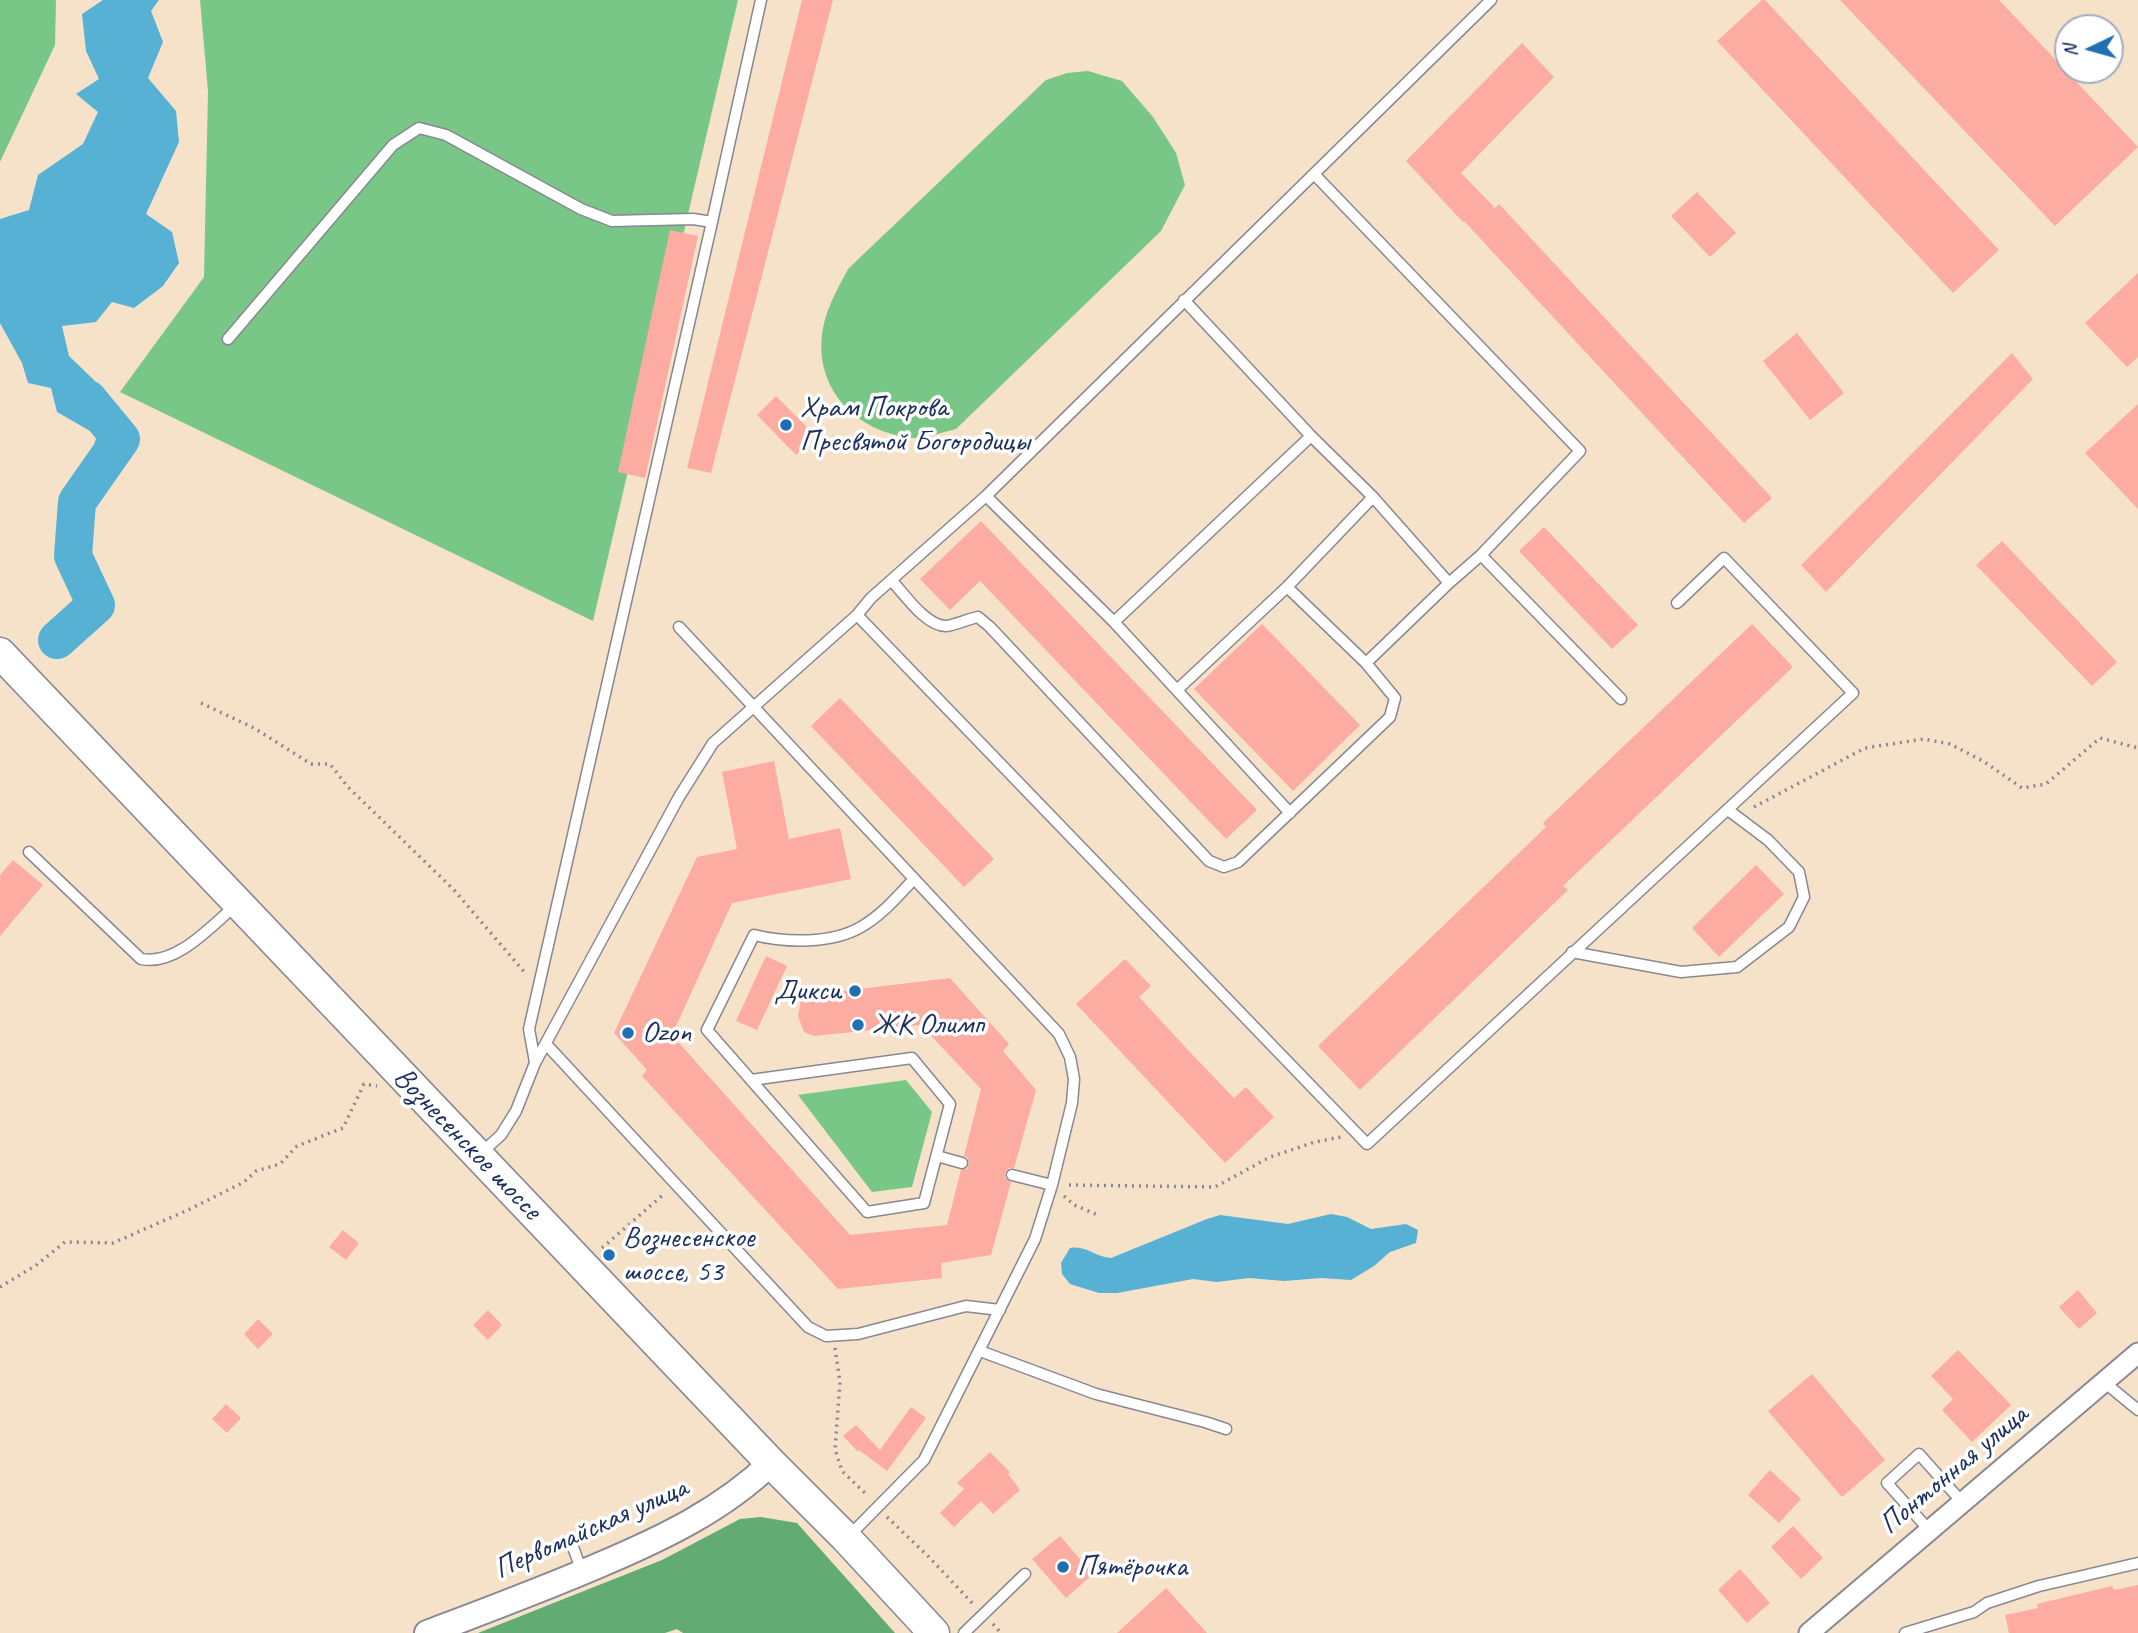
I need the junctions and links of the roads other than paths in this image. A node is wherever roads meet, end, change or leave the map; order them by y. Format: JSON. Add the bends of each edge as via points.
{"nodes":[{"id":1,"x":761,"y":0,"type":"edge"},
{"id":2,"x":1491,"y":0,"type":"edge"},
{"id":3,"x":1314,"y":174,"type":"junction"},
{"id":4,"x":712,"y":222,"type":"junction"},
{"id":5,"x":1184,"y":300,"type":"junction"},
{"id":6,"x":228,"y":339,"type":"dead end"},
{"id":7,"x":1311,"y":436,"type":"junction"},
{"id":8,"x":986,"y":496,"type":"junction"},
{"id":9,"x":1373,"y":497,"type":"junction"},
{"id":10,"x":1481,"y":555,"type":"junction"},
{"id":11,"x":892,"y":581,"type":"junction"},
{"id":12,"x":1449,"y":583,"type":"junction"},
{"id":13,"x":1287,"y":587,"type":"junction"},
{"id":14,"x":1677,"y":603,"type":"dead end"},
{"id":15,"x":857,"y":615,"type":"junction"},
{"id":16,"x":1114,"y":622,"type":"junction"},
{"id":17,"x":679,"y":626,"type":"dead end"},
{"id":18,"x":0,"y":653,"type":"edge"},
{"id":19,"x":1366,"y":663,"type":"junction"},
{"id":20,"x":1177,"y":690,"type":"junction"},
{"id":21,"x":1620,"y":699,"type":"dead end"},
{"id":22,"x":753,"y":707,"type":"junction"},
{"id":23,"x":1728,"y":810,"type":"junction"},
{"id":24,"x":1290,"y":813,"type":"junction"},
{"id":25,"x":29,"y":852,"type":"dead end"},
{"id":26,"x":914,"y":879,"type":"junction"},
{"id":27,"x":238,"y":903,"type":"junction"},
{"id":28,"x":1572,"y":952,"type":"junction"},
{"id":29,"x":546,"y":1044,"type":"junction"},
{"id":30,"x":535,"y":1063,"type":"junction"},
{"id":31,"x":751,"y":1080,"type":"junction"},
{"id":32,"x":478,"y":1156,"type":"junction"},
{"id":33,"x":937,"y":1156,"type":"junction"},
{"id":34,"x":962,"y":1163,"type":"dead end"},
{"id":35,"x":1012,"y":1175,"type":"dead end"},
{"id":36,"x":1052,"y":1185,"type":"junction"},
{"id":37,"x":1000,"y":1310,"type":"junction"},
{"id":38,"x":980,"y":1351,"type":"junction"},
{"id":39,"x":2138,"y":1353,"type":"edge"},
{"id":40,"x":2104,"y":1382,"type":"junction"},
{"id":41,"x":2138,"y":1410,"type":"edge"},
{"id":42,"x":1226,"y":1429,"type":"dead end"},
{"id":43,"x":771,"y":1463,"type":"junction"},
{"id":44,"x":1962,"y":1502,"type":"junction"},
{"id":45,"x":1929,"y":1530,"type":"junction"},
{"id":46,"x":846,"y":1538,"type":"junction"},
{"id":47,"x":573,"y":1547,"type":"dead end"},
{"id":48,"x":2138,"y":1563,"type":"edge"},
{"id":49,"x":582,"y":1573,"type":"junction"},
{"id":50,"x":1025,"y":1574,"type":"dead end"},
{"id":51,"x":427,"y":1633,"type":"edge"},
{"id":52,"x":934,"y":1633,"type":"edge"},
{"id":53,"x":964,"y":1633,"type":"edge"},
{"id":54,"x":1810,"y":1633,"type":"edge"},
{"id":55,"x":1905,"y":1633,"type":"edge"}],
"edges":[{"from":1,"to":4,"type":"lane"},
{"from":2,"to":3,"type":"lane"},
{"from":3,"to":5,"type":"lane"},
{"from":3,"to":10,"type":"lane","via":[[1580,451]]},
{"from":4,"to":6,"type":"lane","via":[[612,222],[446,135],[419,128],[393,145]]},
{"from":4,"to":30,"type":"lane","via":[[529,1029]]},
{"from":5,"to":7,"type":"lane"},
{"from":5,"to":8,"type":"lane"},
{"from":7,"to":9,"type":"lane"},
{"from":7,"to":16,"type":"lane"},
{"from":8,"to":11,"type":"lane"},
{"from":8,"to":16,"type":"lane"},
{"from":9,"to":12,"type":"lane"},
{"from":9,"to":13,"type":"lane"},
{"from":10,"to":12,"type":"lane"},
{"from":10,"to":21,"type":"lane"},
{"from":11,"to":15,"type":"lane"},
{"from":11,"to":24,"type":"lane","via":[[932,624],[949,627],[978,617],[990,627],[1209,861],[1224,867],[1238,862]]},
{"from":12,"to":19,"type":"lane"},
{"from":13,"to":19,"type":"lane"},
{"from":13,"to":20,"type":"lane"},
{"from":14,"to":23,"type":"lane","via":[[1724,558],[1853,693]]},
{"from":15,"to":22,"type":"lane"},
{"from":15,"to":28,"type":"lane","via":[[1367,1144]]},
{"from":16,"to":20,"type":"lane"},
{"from":17,"to":22,"type":"lane"},
{"from":18,"to":27,"type":"main road","name":"Вознесенское шоссе"},
{"from":19,"to":24,"type":"lane","via":[[1395,698],[1390,717]]},
{"from":20,"to":24,"type":"lane"},
{"from":22,"to":26,"type":"lane"},
{"from":22,"to":29,"type":"lane","via":[[713,743],[679,797]]},
{"from":23,"to":28,"type":"lane"},
{"from":23,"to":28,"type":"lane","via":[[1768,840],[1799,872],[1804,897],[1789,927],[1737,967],[1681,972]]},
{"from":25,"to":27,"type":"lane","via":[[141,958],[154,961],[175,953]]},
{"from":26,"to":31,"type":"lane","via":[[884,911],[859,928],[804,941],[754,935],[707,1030]]},
{"from":26,"to":36,"type":"lane","via":[[1059,1034],[1070,1057],[1072,1103]]},
{"from":27,"to":32,"type":"main road","name":"Вознесенское шоссе"},
{"from":29,"to":30,"type":"lane"},
{"from":29,"to":37,"type":"lane","via":[[808,1327],[826,1336],[858,1334],[966,1306]]},
{"from":30,"to":32,"type":"lane","via":[[516,1111],[501,1135]]},
{"from":31,"to":33,"type":"lane","via":[[912,1058],[950,1104]]},
{"from":31,"to":33,"type":"lane","via":[[867,1212],[924,1203]]},
{"from":32,"to":43,"type":"main road","name":"Вознесенское шоссе"},
{"from":33,"to":34,"type":"lane"},
{"from":35,"to":36,"type":"lane"},
{"from":36,"to":37,"type":"lane","via":[[1035,1240]]},
{"from":37,"to":38,"type":"lane"},
{"from":38,"to":42,"type":"lane","via":[[1096,1394]]},
{"from":38,"to":46,"type":"lane","via":[[924,1460]]},
{"from":39,"to":40,"type":"street","name":"Понтонная улица"},
{"from":40,"to":41,"type":"lane"},
{"from":40,"to":44,"type":"street","name":"Понтонная улица"},
{"from":43,"to":46,"type":"main road","name":"Вознесенское шоссе"},
{"from":43,"to":49,"type":"street","name":"Первомайская улица","via":[[727,1500],[657,1541]]},
{"from":44,"to":45,"type":"street","name":"Понтонная улица"},
{"from":44,"to":45,"type":"lane","via":[[1919,1454],[1887,1483]]},
{"from":45,"to":54,"type":"street","name":"Понтонная улица"},
{"from":46,"to":52,"type":"main road","name":"Вознесенское шоссе"},
{"from":47,"to":49,"type":"lane"},
{"from":48,"to":55,"type":"lane","via":[[2039,1586]]},
{"from":49,"to":51,"type":"street","name":"Первомайская улица"},
{"from":50,"to":53,"type":"lane"}]}
